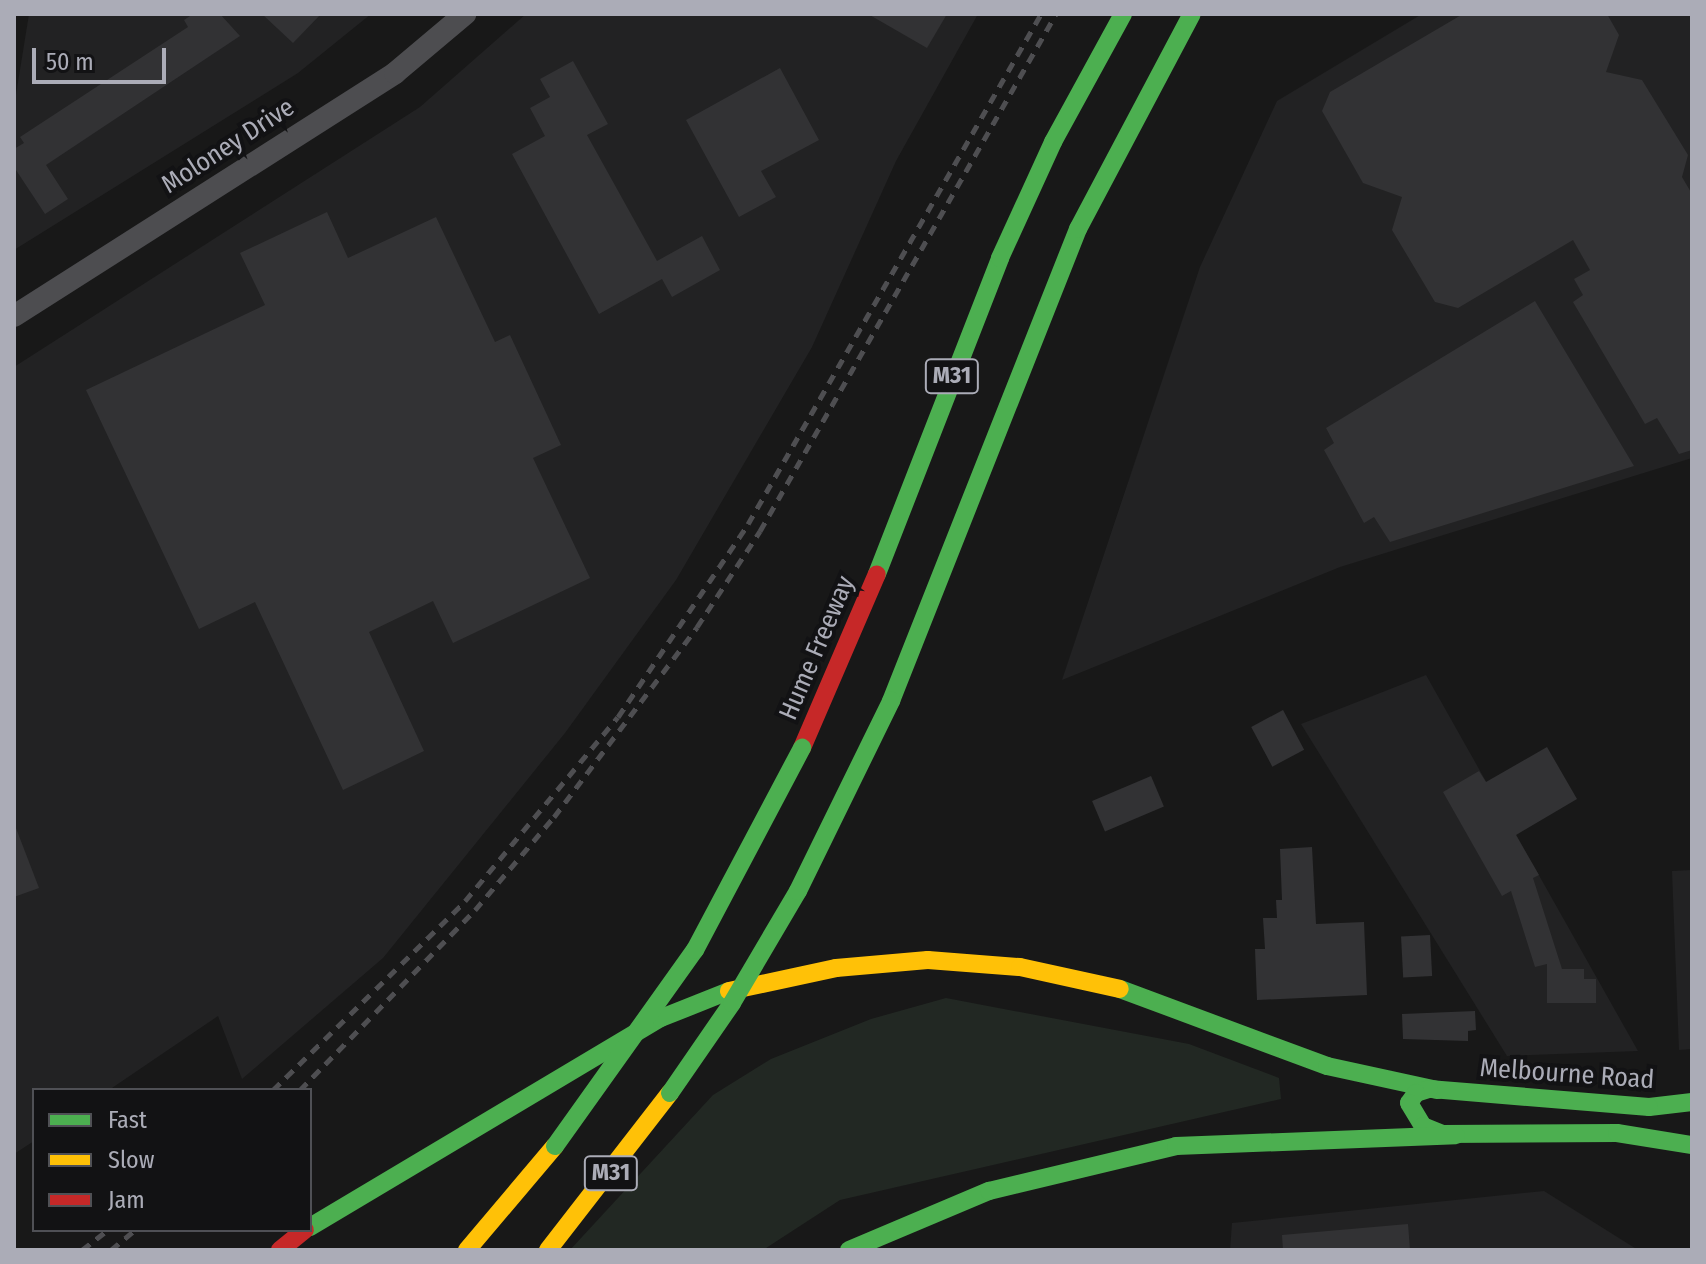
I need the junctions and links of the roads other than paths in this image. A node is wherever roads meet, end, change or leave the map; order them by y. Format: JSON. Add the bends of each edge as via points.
{"nodes":[{"id":1,"x":465,"y":14,"type":"edge"},
{"id":2,"x":1123,"y":14,"type":"edge"},
{"id":3,"x":1192,"y":14,"type":"edge"},
{"id":4,"x":14,"y":316,"type":"edge"},
{"id":5,"x":1437,"y":1090,"type":"junction"},
{"id":6,"x":1692,"y":1102,"type":"edge"},
{"id":7,"x":1456,"y":1135,"type":"junction"},
{"id":8,"x":1692,"y":1145,"type":"edge"},
{"id":9,"x":312,"y":1226,"type":"edge"},
{"id":10,"x":303,"y":1232,"type":"edge"},
{"id":11,"x":280,"y":1250,"type":"edge"},
{"id":12,"x":467,"y":1250,"type":"edge"},
{"id":13,"x":548,"y":1250,"type":"edge"},
{"id":14,"x":849,"y":1250,"type":"edge"}],
"edges":[{"from":1,"to":4,"type":"street","name":"Moloney Drive","via":[[395,73]]},
{"from":2,"to":12,"type":"main road","name":"Hume Freeway","number":"M31","bridge":true,"via":[[1053,142],[1000,258],[867,601],[802,748],[695,950],[555,1146]]},
{"from":3,"to":13,"type":"main road","number":"M31","bridge":true,"via":[[1078,229],[891,701],[798,891],[732,1003],[670,1093]]},
{"from":5,"to":6,"type":"main road","name":"Melbourne Road","via":[[1649,1107]]},
{"from":5,"to":7,"type":"main road","via":[[1416,1093],[1410,1109],[1427,1128]]},
{"from":5,"to":9,"type":"main road","name":"Melbourne Road","via":[[1327,1066],[1112,986],[1020,967],[928,960],[836,968],[749,983],[661,1018]]},
{"from":7,"to":8,"type":"main road","via":[[1617,1133]]},
{"from":7,"to":14,"type":"main road","via":[[1176,1146],[989,1191]]},
{"from":10,"to":11,"type":"main road","name":"Melbourne Road"}]}
